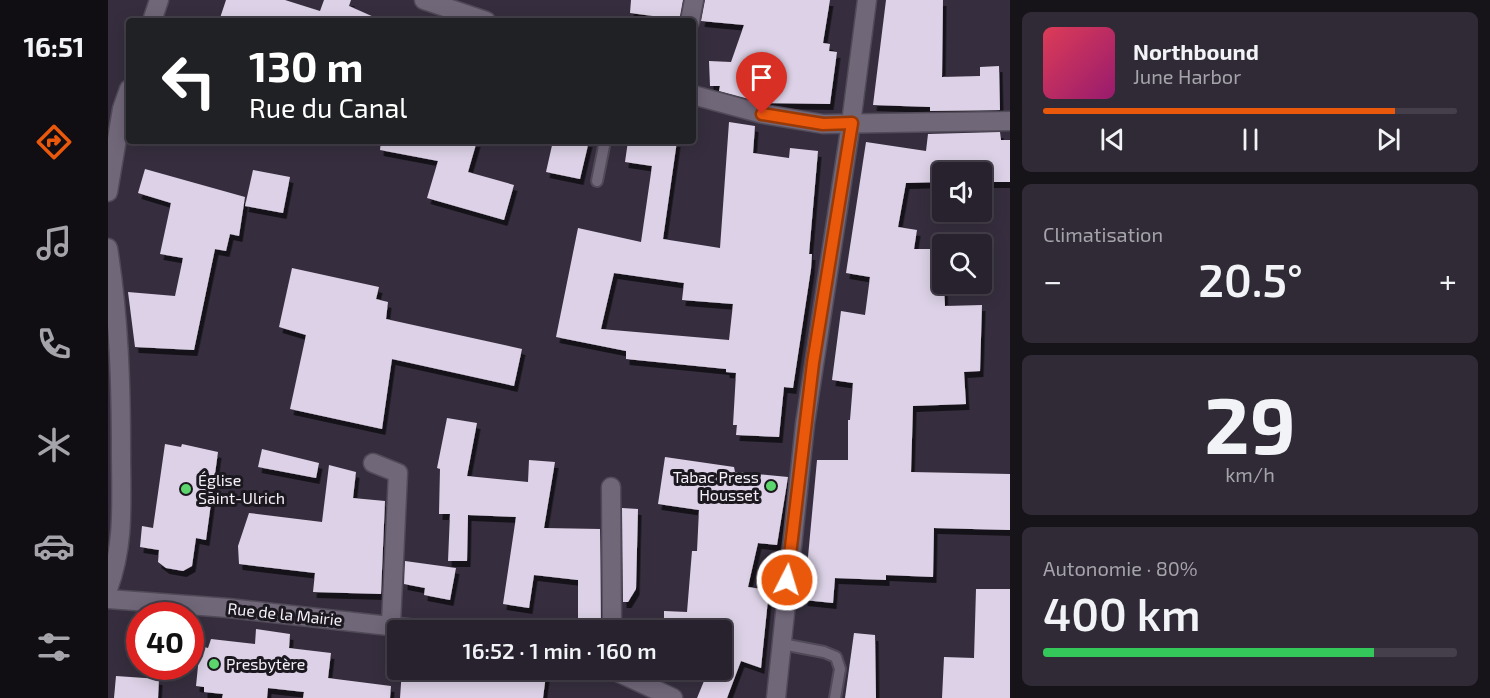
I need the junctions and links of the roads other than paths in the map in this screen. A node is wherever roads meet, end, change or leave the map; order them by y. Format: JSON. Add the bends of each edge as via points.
{"nodes":[{"id":1,"x":159,"y":0,"type":"edge"},
{"id":2,"x":424,"y":0,"type":"edge"},
{"id":3,"x":694,"y":0,"type":"edge"},
{"id":4,"x":867,"y":0,"type":"edge"},
{"id":5,"x":153,"y":18,"type":"edge"},
{"id":6,"x":477,"y":18,"type":"edge"},
{"id":7,"x":691,"y":18,"type":"edge"},
{"id":8,"x":696,"y":96,"type":"edge"},
{"id":9,"x":126,"y":98,"type":"edge"},
{"id":10,"x":1010,"y":121,"type":"edge"},
{"id":11,"x":852,"y":123,"type":"junction"},
{"id":12,"x":604,"y":144,"type":"edge"},
{"id":13,"x":597,"y":181,"type":"dead end"},
{"id":14,"x":108,"y":192,"type":"edge"},
{"id":15,"x":108,"y":248,"type":"edge"},
{"id":16,"x":373,"y":463,"type":"dead end"},
{"id":17,"x":611,"y":487,"type":"dead end"},
{"id":18,"x":108,"y":589,"type":"edge"},
{"id":19,"x":108,"y":599,"type":"edge"},
{"id":20,"x":391,"y":620,"type":"edge"},
{"id":21,"x":612,"y":620,"type":"edge"},
{"id":22,"x":387,"y":624,"type":"edge"},
{"id":23,"x":782,"y":644,"type":"junction"},
{"id":24,"x":635,"y":680,"type":"edge"},
{"id":25,"x":673,"y":698,"type":"edge"},
{"id":26,"x":776,"y":698,"type":"edge"},
{"id":27,"x":835,"y":698,"type":"edge"}],
"edges":[{"from":1,"to":5,"type":"street"},
{"from":2,"to":6,"type":"street"},
{"from":3,"to":7,"type":"street"},
{"from":4,"to":11,"type":"street"},
{"from":8,"to":11,"type":"street","via":[[790,120]]},
{"from":9,"to":14,"type":"street"},
{"from":10,"to":11,"type":"street"},
{"from":11,"to":23,"type":"street","via":[[806,414]]},
{"from":12,"to":13,"type":"lane"},
{"from":15,"to":18,"type":"street","via":[[119,335],[121,503],[120,552]]},
{"from":16,"to":20,"type":"street","via":[[398,473]]},
{"from":17,"to":21,"type":"street"},
{"from":19,"to":22,"type":"street","name":"Rue de la Mairie"},
{"from":23,"to":26,"type":"street"},
{"from":23,"to":27,"type":"lane","via":[[824,651],[836,657],[840,669]]},
{"from":24,"to":25,"type":"street"}]}
